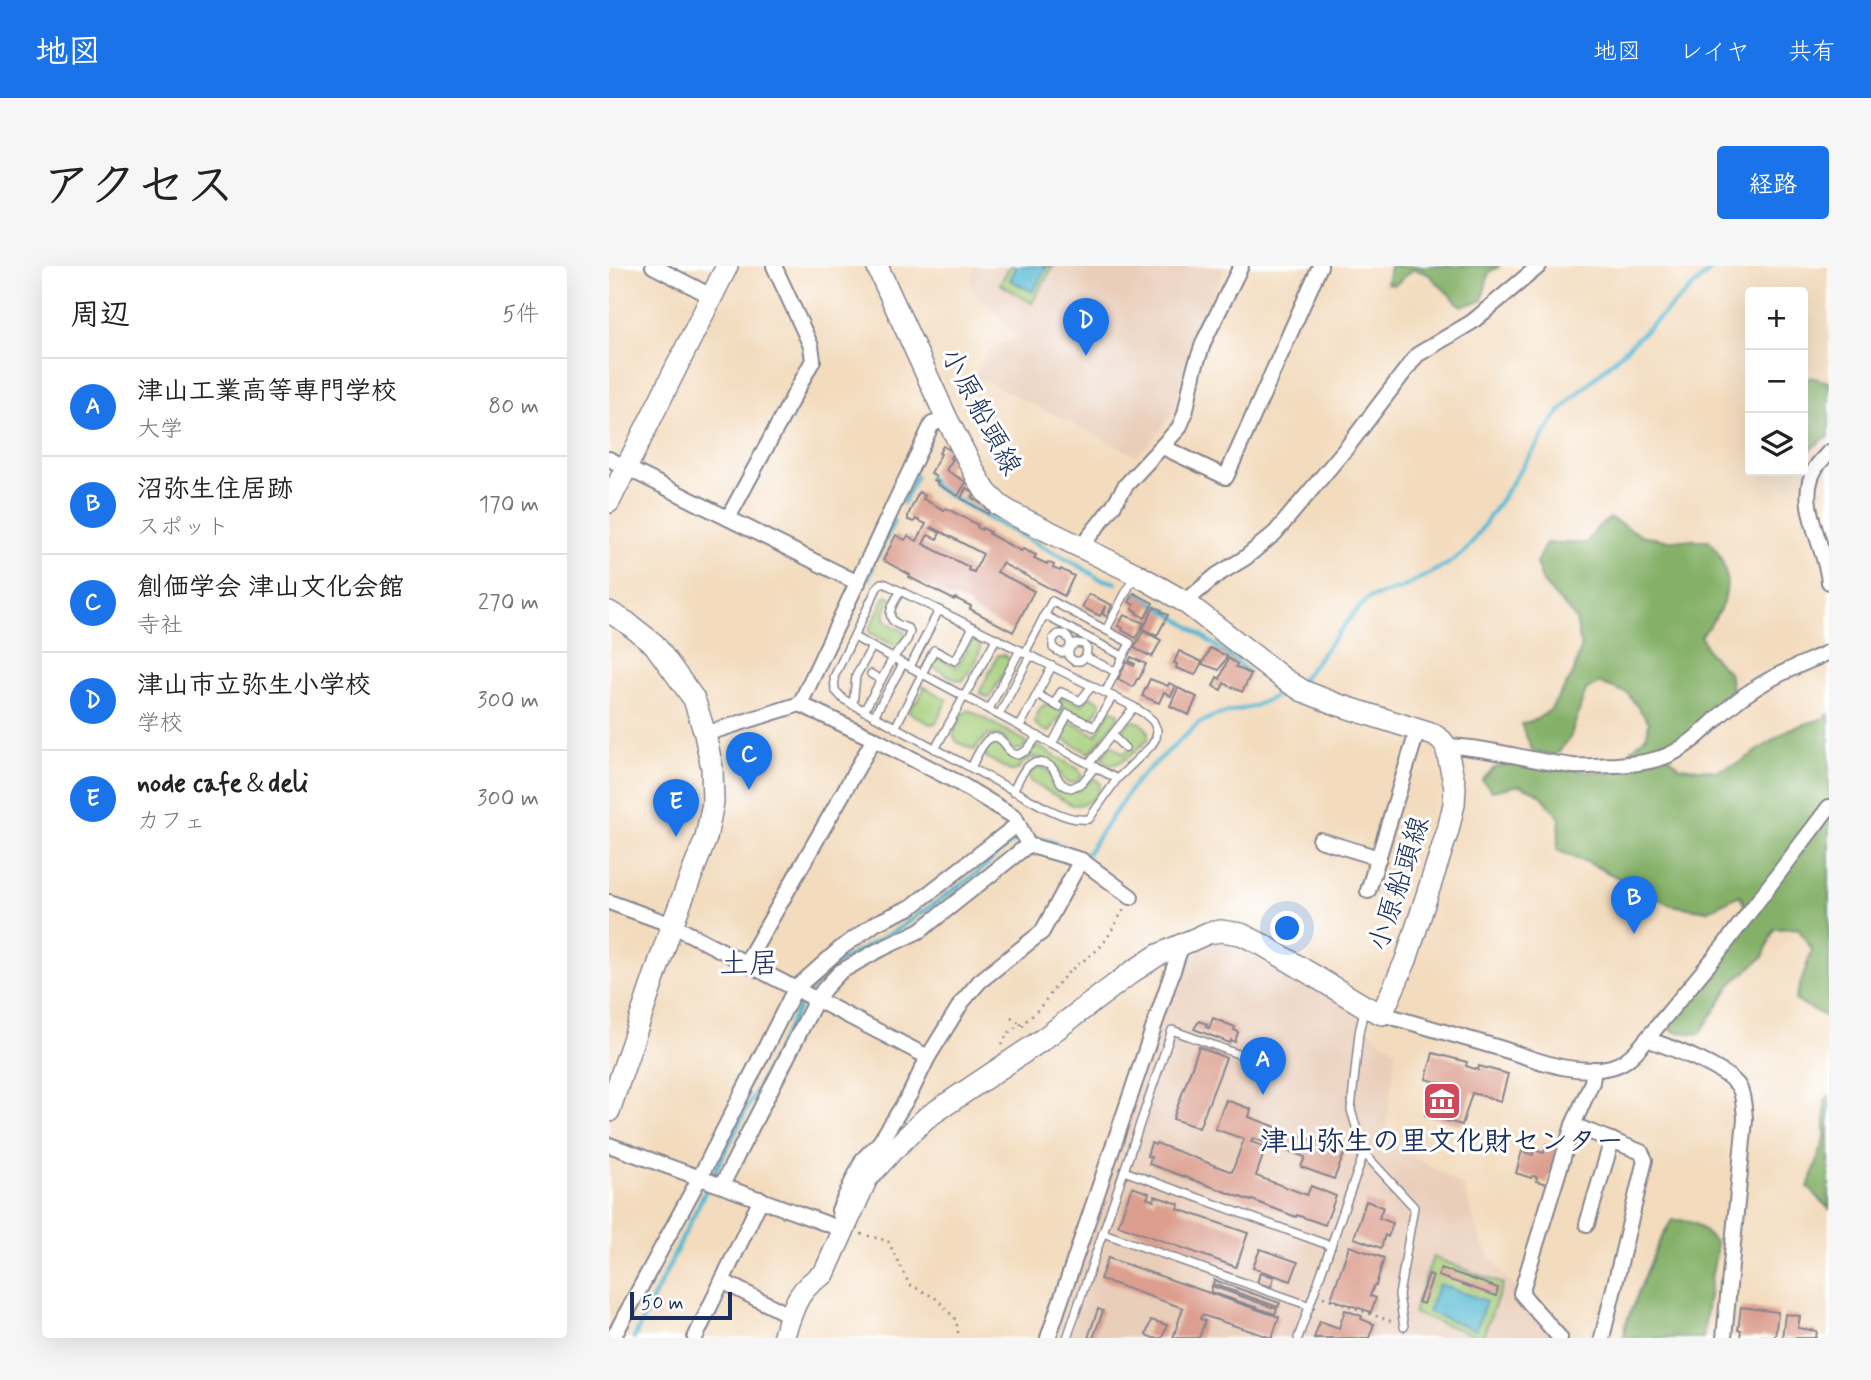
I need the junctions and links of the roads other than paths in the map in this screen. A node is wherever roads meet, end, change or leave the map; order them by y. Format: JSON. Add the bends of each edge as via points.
{"nodes":[{"id":1,"x":653,"y":266,"type":"edge"},
{"id":2,"x":727,"y":266,"type":"edge"},
{"id":3,"x":774,"y":266,"type":"edge"},
{"id":4,"x":877,"y":266,"type":"edge"},
{"id":5,"x":1241,"y":266,"type":"edge"},
{"id":6,"x":1320,"y":266,"type":"edge"},
{"id":7,"x":1539,"y":266,"type":"edge"},
{"id":8,"x":711,"y":296,"type":"junction"},
{"id":9,"x":947,"y":419,"type":"junction"},
{"id":10,"x":1164,"y":446,"type":"junction"},
{"id":11,"x":1829,"y":452,"type":"edge"},
{"id":12,"x":617,"y":463,"type":"edge"},
{"id":13,"x":609,"y":502,"type":"edge"},
{"id":14,"x":728,"y":518,"type":"junction"},
{"id":15,"x":1084,"y":548,"type":"junction"},
{"id":16,"x":1136,"y":575,"type":"junction"},
{"id":17,"x":1829,"y":582,"type":"edge"},
{"id":18,"x":858,"y":583,"type":"junction"},
{"id":19,"x":901,"y":591,"type":"junction"},
{"id":20,"x":1185,"y":602,"type":"junction"},
{"id":21,"x":939,"y":610,"type":"junction"},
{"id":22,"x":609,"y":612,"type":"edge"},
{"id":23,"x":1044,"y":615,"type":"junction"},
{"id":24,"x":973,"y":627,"type":"junction"},
{"id":25,"x":1106,"y":630,"type":"junction"},
{"id":26,"x":1036,"y":631,"type":"junction"},
{"id":27,"x":854,"y":637,"type":"junction"},
{"id":28,"x":996,"y":639,"type":"junction"},
{"id":29,"x":1053,"y":639,"type":"junction"},
{"id":30,"x":873,"y":647,"type":"junction"},
{"id":31,"x":1070,"y":648,"type":"junction"},
{"id":32,"x":1829,"y":652,"type":"edge"},
{"id":33,"x":1025,"y":653,"type":"junction"},
{"id":34,"x":1123,"y":656,"type":"junction"},
{"id":35,"x":1086,"y":657,"type":"junction"},
{"id":36,"x":893,"y":658,"type":"junction"},
{"id":37,"x":907,"y":665,"type":"junction"},
{"id":38,"x":1052,"y":666,"type":"junction"},
{"id":39,"x":1115,"y":672,"type":"junction"},
{"id":40,"x":871,"y":674,"type":"dead end"},
{"id":41,"x":922,"y":674,"type":"junction"},
{"id":42,"x":881,"y":680,"type":"junction"},
{"id":43,"x":1092,"y":686,"type":"junction"},
{"id":44,"x":1105,"y":692,"type":"junction"},
{"id":45,"x":1037,"y":694,"type":"junction"},
{"id":46,"x":964,"y":696,"type":"junction"},
{"id":47,"x":1113,"y":696,"type":"junction"},
{"id":48,"x":800,"y":705,"type":"junction"},
{"id":49,"x":853,"y":705,"type":"junction"},
{"id":50,"x":1134,"y":707,"type":"junction"},
{"id":51,"x":989,"y":709,"type":"junction"},
{"id":52,"x":864,"y":711,"type":"junction"},
{"id":53,"x":999,"y":715,"type":"junction"},
{"id":54,"x":874,"y":716,"type":"junction"},
{"id":55,"x":1020,"y":726,"type":"junction"},
{"id":56,"x":895,"y":728,"type":"junction"},
{"id":57,"x":1418,"y":729,"type":"junction"},
{"id":58,"x":705,"y":734,"type":"junction"},
{"id":59,"x":1112,"y":735,"type":"junction"},
{"id":60,"x":1038,"y":736,"type":"junction"},
{"id":61,"x":874,"y":739,"type":"junction"},
{"id":62,"x":1052,"y":744,"type":"junction"},
{"id":63,"x":1446,"y":746,"type":"junction"},
{"id":64,"x":1125,"y":748,"type":"dead end"},
{"id":65,"x":935,"y":749,"type":"junction"},
{"id":66,"x":1092,"y":766,"type":"junction"},
{"id":67,"x":971,"y":768,"type":"junction"},
{"id":68,"x":1117,"y":779,"type":"junction"},
{"id":69,"x":1013,"y":791,"type":"junction"},
{"id":70,"x":1829,"y":807,"type":"edge"},
{"id":71,"x":1018,"y":824,"type":"junction"},
{"id":72,"x":1320,"y":840,"type":"dead end"},
{"id":73,"x":1028,"y":845,"type":"junction"},
{"id":74,"x":1379,"y":858,"type":"junction"},
{"id":75,"x":1081,"y":860,"type":"junction"},
{"id":76,"x":1368,"y":891,"type":"dead end"},
{"id":77,"x":1131,"y":897,"type":"road end"},
{"id":78,"x":609,"y":902,"type":"edge"},
{"id":79,"x":672,"y":925,"type":"junction"},
{"id":80,"x":1182,"y":944,"type":"junction"},
{"id":81,"x":746,"y":963,"type":"junction"},
{"id":82,"x":795,"y":989,"type":"junction"},
{"id":83,"x":816,"y":1000,"type":"junction"},
{"id":84,"x":1373,"y":1010,"type":"junction"},
{"id":85,"x":1647,"y":1039,"type":"junction"},
{"id":86,"x":1238,"y":1054,"type":"dead end"},
{"id":87,"x":928,"y":1057,"type":"junction"},
{"id":88,"x":1594,"y":1069,"type":"junction"},
{"id":89,"x":609,"y":1111,"type":"edge"},
{"id":90,"x":1573,"y":1125,"type":"junction"},
{"id":91,"x":1612,"y":1140,"type":"junction"},
{"id":92,"x":609,"y":1145,"type":"edge"},
{"id":93,"x":1364,"y":1153,"type":"junction"},
{"id":94,"x":1124,"y":1171,"type":"junction"},
{"id":95,"x":700,"y":1177,"type":"junction"},
{"id":96,"x":722,"y":1185,"type":"junction"},
{"id":97,"x":761,"y":1199,"type":"junction"},
{"id":98,"x":1587,"y":1224,"type":"dead end"},
{"id":99,"x":844,"y":1230,"type":"junction"},
{"id":100,"x":1103,"y":1233,"type":"junction"},
{"id":101,"x":1331,"y":1246,"type":"junction"},
{"id":102,"x":722,"y":1281,"type":"junction"},
{"id":103,"x":1310,"y":1306,"type":"junction"},
{"id":104,"x":791,"y":1316,"type":"junction"},
{"id":105,"x":1404,"y":1326,"type":"road end"},
{"id":106,"x":613,"y":1338,"type":"edge"},
{"id":107,"x":695,"y":1338,"type":"edge"},
{"id":108,"x":783,"y":1338,"type":"edge"},
{"id":109,"x":1048,"y":1338,"type":"edge"},
{"id":110,"x":1067,"y":1338,"type":"edge"},
{"id":111,"x":1299,"y":1338,"type":"edge"},
{"id":112,"x":1560,"y":1338,"type":"edge"},
{"id":113,"x":1602,"y":1338,"type":"edge"},
{"id":114,"x":1724,"y":1338,"type":"edge"}],
"edges":[{"from":1,"to":8,"type":"street"},
{"from":2,"to":8,"type":"main road"},
{"from":3,"to":14,"type":"street","via":[[811,346],[813,360]]},
{"from":4,"to":9,"type":"main road","name":"小原船頭線"},
{"from":5,"to":10,"type":"street","via":[[1204,341],[1185,414]]},
{"from":6,"to":10,"type":"street","via":[[1226,477]]},
{"from":7,"to":20,"type":"street","via":[[1472,322],[1417,355],[1275,533]]},
{"from":8,"to":12,"type":"main road"},
{"from":9,"to":15,"type":"main road","name":"小原船頭線","via":[[986,492],[999,505]]},
{"from":9,"to":18,"type":"street","via":[[932,424]]},
{"from":10,"to":15,"type":"street","via":[[1126,485]]},
{"from":11,"to":17,"type":"street","via":[[1815,468],[1809,509]]},
{"from":12,"to":13,"type":"main road"},
{"from":12,"to":14,"type":"street"},
{"from":14,"to":18,"type":"street"},
{"from":15,"to":16,"type":"main road","name":"小原船頭線"},
{"from":16,"to":20,"type":"main road","name":"小原船頭線"},
{"from":16,"to":25,"type":"lane"},
{"from":18,"to":48,"type":"street"},
{"from":19,"to":21,"type":"lane"},
{"from":19,"to":27,"type":"lane","via":[[881,583]]},
{"from":19,"to":36,"type":"lane","via":[[890,617],[910,632]]},
{"from":20,"to":57,"type":"main road","name":"小原船頭線","via":[[1303,691]]},
{"from":21,"to":24,"type":"lane"},
{"from":21,"to":37,"type":"lane"},
{"from":22,"to":58,"type":"main road","via":[[654,644],[674,669],[694,698]]},
{"from":23,"to":25,"type":"lane","via":[[1052,601]]},
{"from":23,"to":26,"type":"lane"},
{"from":23,"to":34,"type":"lane"},
{"from":24,"to":28,"type":"lane"},
{"from":24,"to":41,"type":"lane","via":[[955,662],[934,650]]},
{"from":25,"to":34,"type":"lane","via":[[1130,643]]},
{"from":26,"to":29,"type":"lane"},
{"from":26,"to":33,"type":"lane"},
{"from":27,"to":30,"type":"lane"},
{"from":27,"to":49,"type":"lane","via":[[834,677],[838,695]]},
{"from":28,"to":33,"type":"lane"},
{"from":28,"to":46,"type":"lane"},
{"from":29,"to":31,"type":"lane","via":[[1055,651]]},
{"from":29,"to":31,"type":"lane","via":[[1065,634]]},
{"from":30,"to":36,"type":"lane"},
{"from":30,"to":49,"type":"lane","via":[[856,676]]},
{"from":31,"to":35,"type":"lane","via":[[1069,657],[1074,661]]},
{"from":31,"to":35,"type":"lane","via":[[1078,642],[1084,644]]},
{"from":32,"to":63,"type":"street","via":[[1756,687],[1693,740],[1654,760],[1576,766]]},
{"from":33,"to":38,"type":"lane"},
{"from":33,"to":51,"type":"lane"},
{"from":33,"to":53,"type":"lane"},
{"from":34,"to":39,"type":"lane"},
{"from":35,"to":39,"type":"lane"},
{"from":36,"to":37,"type":"lane"},
{"from":36,"to":42,"type":"lane"},
{"from":37,"to":41,"type":"lane"},
{"from":37,"to":54,"type":"lane"},
{"from":38,"to":43,"type":"lane"},
{"from":38,"to":45,"type":"lane"},
{"from":39,"to":44,"type":"lane"},
{"from":40,"to":42,"type":"lane"},
{"from":41,"to":46,"type":"lane"},
{"from":41,"to":56,"type":"lane"},
{"from":42,"to":52,"type":"lane"},
{"from":43,"to":44,"type":"lane"},
{"from":43,"to":45,"type":"lane","via":[[1080,701],[1061,692],[1057,705]]},
{"from":44,"to":47,"type":"lane"},
{"from":45,"to":55,"type":"lane"},
{"from":46,"to":51,"type":"lane"},
{"from":46,"to":65,"type":"lane"},
{"from":47,"to":50,"type":"lane"},
{"from":47,"to":62,"type":"lane","via":[[1094,727],[1068,714]]},
{"from":48,"to":58,"type":"street"},
{"from":48,"to":61,"type":"street"},
{"from":49,"to":52,"type":"lane"},
{"from":50,"to":59,"type":"lane"},
{"from":50,"to":68,"type":"lane","via":[[1153,721],[1156,738]]},
{"from":51,"to":53,"type":"lane"},
{"from":52,"to":54,"type":"lane"},
{"from":53,"to":55,"type":"lane"},
{"from":54,"to":56,"type":"lane"},
{"from":55,"to":60,"type":"lane"},
{"from":56,"to":65,"type":"lane"},
{"from":57,"to":63,"type":"main road","name":"小原船頭線"},
{"from":57,"to":74,"type":"street"},
{"from":58,"to":79,"type":"main road","via":[[713,802],[706,838]]},
{"from":59,"to":64,"type":"lane"},
{"from":59,"to":66,"type":"lane"},
{"from":60,"to":62,"type":"lane"},
{"from":60,"to":67,"type":"lane","via":[[1026,751],[1017,754],[1000,738],[991,738]]},
{"from":61,"to":71,"type":"street","via":[[957,782],[1015,817]]},
{"from":61,"to":81,"type":"street"},
{"from":62,"to":66,"type":"lane"},
{"from":63,"to":84,"type":"main road","name":"小原船頭線","via":[[1455,787],[1448,830],[1406,960]]},
{"from":65,"to":67,"type":"lane"},
{"from":66,"to":68,"type":"lane"},
{"from":66,"to":69,"type":"lane","via":[[1082,783],[1071,788],[1061,784],[1052,768],[1030,763]]},
{"from":67,"to":69,"type":"lane"},
{"from":68,"to":69,"type":"lane","via":[[1089,819],[1061,815]]},
{"from":70,"to":85,"type":"street"},
{"from":71,"to":73,"type":"street"},
{"from":71,"to":82,"type":"street","via":[[911,907],[876,923],[842,948]]},
{"from":72,"to":74,"type":"street"},
{"from":73,"to":75,"type":"street"},
{"from":73,"to":83,"type":"street","via":[[921,930],[840,972]]},
{"from":74,"to":76,"type":"street"},
{"from":75,"to":77,"type":"street"},
{"from":75,"to":87,"type":"street","via":[[1042,932],[980,981]]},
{"from":78,"to":79,"type":"street"},
{"from":79,"to":81,"type":"street"},
{"from":79,"to":89,"type":"main road"},
{"from":80,"to":84,"type":"main road","via":[[1208,933],[1241,934]]},
{"from":80,"to":99,"type":"main road","via":[[1132,972],[926,1118],[867,1178]]},
{"from":80,"to":109,"type":"street"},
{"from":81,"to":82,"type":"street"},
{"from":82,"to":83,"type":"street"},
{"from":82,"to":95,"type":"street"},
{"from":83,"to":87,"type":"street"},
{"from":83,"to":96,"type":"street"},
{"from":84,"to":88,"type":"street","via":[[1550,1065]]},
{"from":84,"to":93,"type":"lane","via":[[1359,1033],[1351,1110]]},
{"from":85,"to":88,"type":"street","via":[[1629,1059]]},
{"from":85,"to":114,"type":"street","via":[[1726,1075],[1739,1087],[1743,1101]]},
{"from":86,"to":94,"type":"lane","via":[[1172,1030]]},
{"from":87,"to":99,"type":"street","via":[[880,1142],[863,1159],[839,1210]]},
{"from":88,"to":90,"type":"street"},
{"from":90,"to":91,"type":"street"},
{"from":90,"to":112,"type":"street","via":[[1521,1293]]},
{"from":91,"to":98,"type":"street"},
{"from":91,"to":113,"type":"street","via":[[1641,1152],[1645,1160]]},
{"from":92,"to":95,"type":"street"},
{"from":93,"to":101,"type":"lane"},
{"from":93,"to":105,"type":"lane","via":[[1414,1208],[1399,1295]]},
{"from":94,"to":100,"type":"lane"},
{"from":94,"to":101,"type":"lane"},
{"from":95,"to":96,"type":"street"},
{"from":95,"to":106,"type":"street"},
{"from":96,"to":97,"type":"street"},
{"from":97,"to":99,"type":"street"},
{"from":97,"to":102,"type":"street"},
{"from":99,"to":104,"type":"main road","via":[[824,1274],[803,1289]]},
{"from":100,"to":103,"type":"lane"},
{"from":100,"to":110,"type":"lane"},
{"from":101,"to":103,"type":"lane"},
{"from":102,"to":104,"type":"street"},
{"from":102,"to":107,"type":"street"},
{"from":103,"to":111,"type":"lane"},
{"from":104,"to":108,"type":"main road"}]}
